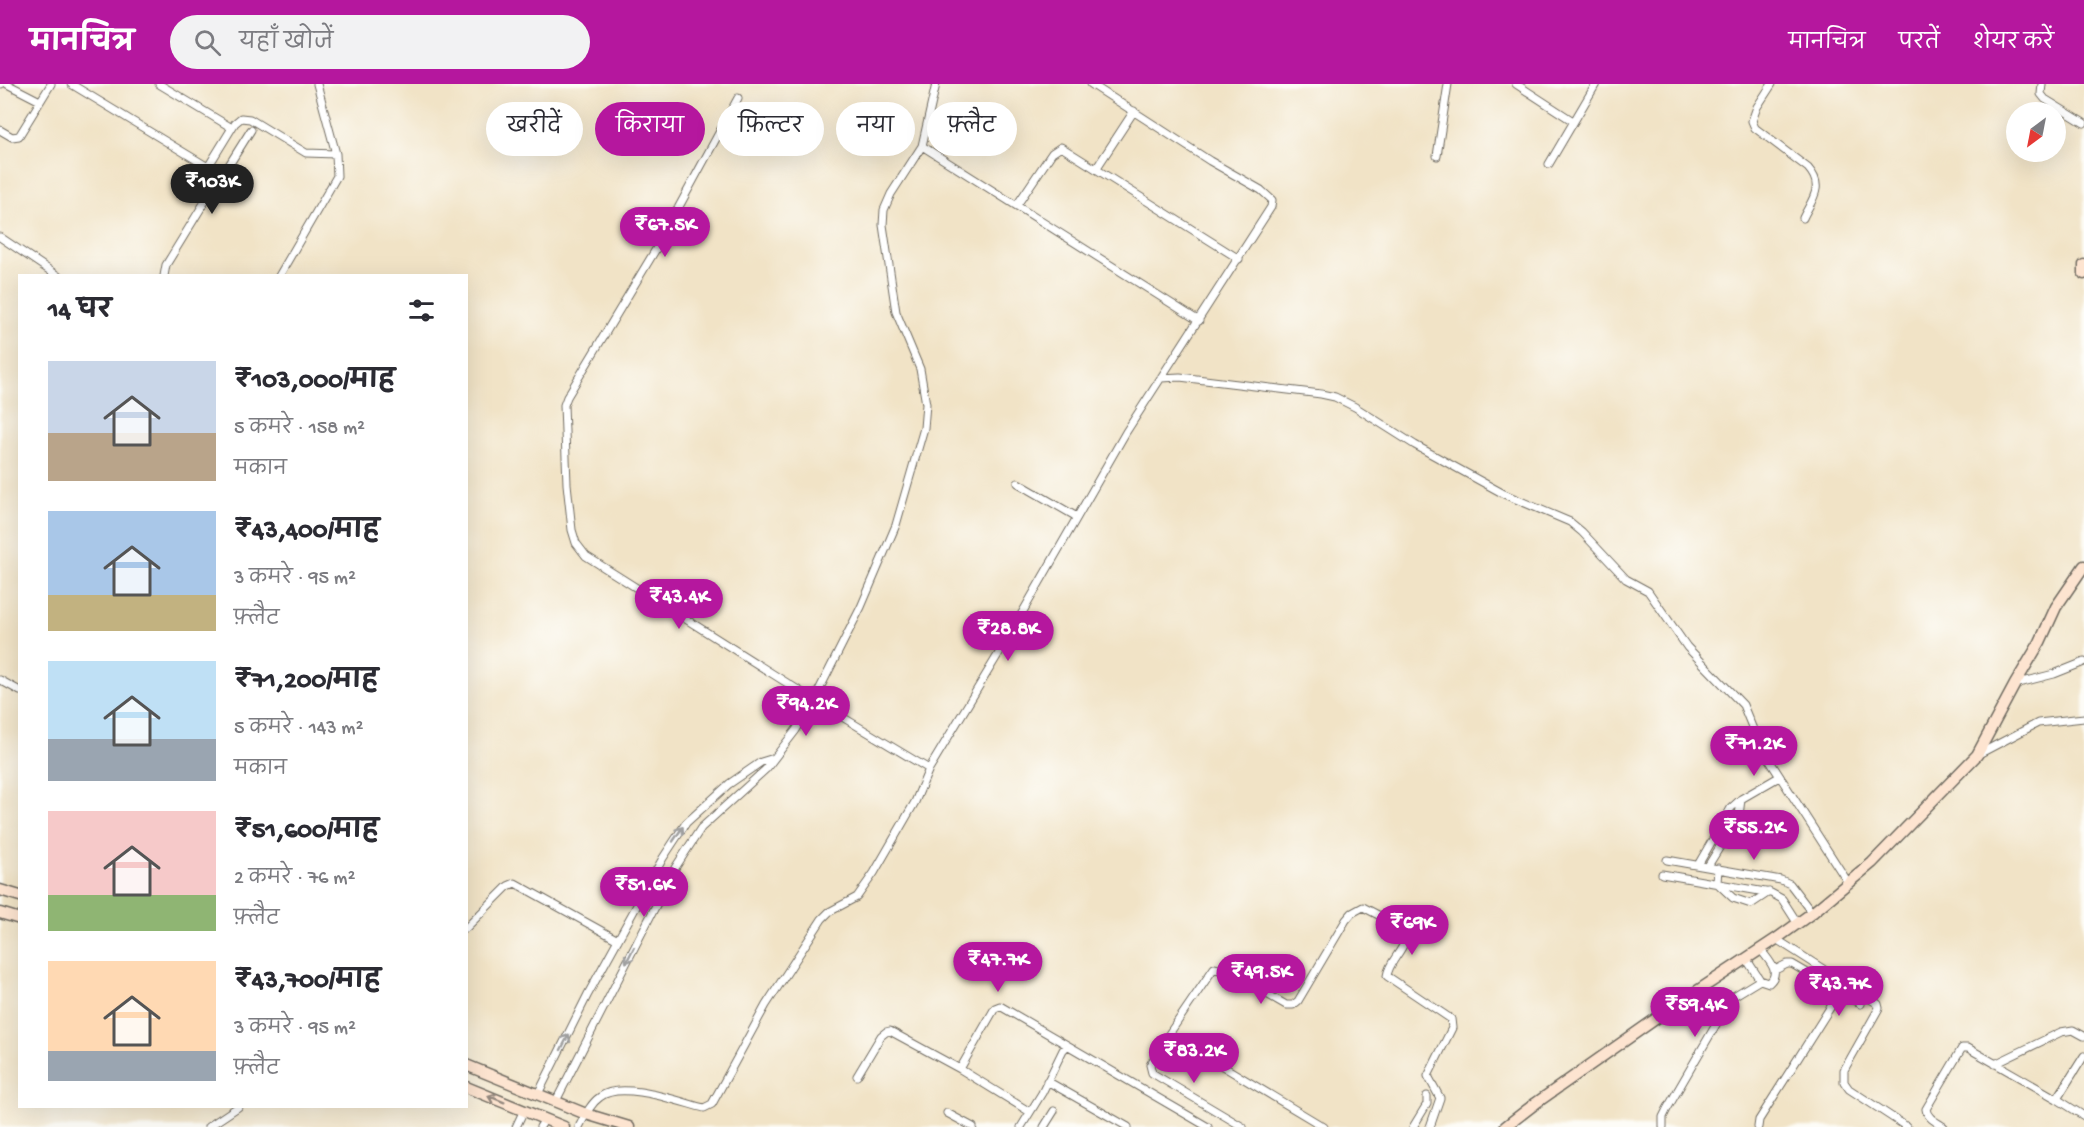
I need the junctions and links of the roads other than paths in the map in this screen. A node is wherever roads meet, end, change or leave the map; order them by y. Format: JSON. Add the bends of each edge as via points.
{"nodes":[{"id":1,"x":7,"y":84,"type":"edge"},
{"id":2,"x":51,"y":84,"type":"edge"},
{"id":3,"x":70,"y":84,"type":"edge"},
{"id":4,"x":159,"y":84,"type":"edge"},
{"id":5,"x":317,"y":84,"type":"edge"},
{"id":6,"x":936,"y":84,"type":"edge"},
{"id":7,"x":1091,"y":84,"type":"edge"},
{"id":8,"x":1448,"y":84,"type":"edge"},
{"id":9,"x":1516,"y":84,"type":"edge"},
{"id":10,"x":1596,"y":84,"type":"edge"},
{"id":11,"x":1772,"y":84,"type":"edge"},
{"id":12,"x":2042,"y":84,"type":"edge"},
{"id":13,"x":738,"y":98,"type":"dead end"},
{"id":14,"x":40,"y":101,"type":"junction"},
{"id":15,"x":1134,"y":111,"type":"junction"},
{"id":16,"x":1573,"y":122,"type":"junction"},
{"id":17,"x":2084,"y":123,"type":"edge"},
{"id":18,"x":232,"y":128,"type":"junction"},
{"id":19,"x":0,"y":130,"type":"edge"},
{"id":20,"x":251,"y":130,"type":"dead end"},
{"id":21,"x":921,"y":146,"type":"junction"},
{"id":22,"x":336,"y":154,"type":"junction"},
{"id":23,"x":1437,"y":156,"type":"dead end"},
{"id":24,"x":1550,"y":164,"type":"dead end"},
{"id":25,"x":208,"y":167,"type":"junction"},
{"id":26,"x":1096,"y":169,"type":"junction"},
{"id":27,"x":217,"y":176,"type":"junction"},
{"id":28,"x":1017,"y":205,"type":"junction"},
{"id":29,"x":1803,"y":218,"type":"dead end"},
{"id":30,"x":0,"y":237,"type":"edge"},
{"id":31,"x":1239,"y":260,"type":"junction"},
{"id":32,"x":2084,"y":265,"type":"edge"},
{"id":33,"x":55,"y":274,"type":"edge"},
{"id":34,"x":165,"y":274,"type":"edge"},
{"id":35,"x":280,"y":274,"type":"edge"},
{"id":36,"x":2084,"y":274,"type":"edge"},
{"id":37,"x":1199,"y":321,"type":"junction"},
{"id":38,"x":1161,"y":378,"type":"junction"},
{"id":39,"x":1018,"y":483,"type":"dead end"},
{"id":40,"x":1077,"y":517,"type":"junction"},
{"id":41,"x":2084,"y":566,"type":"edge"},
{"id":42,"x":2084,"y":662,"type":"edge"},
{"id":43,"x":0,"y":680,"type":"edge"},
{"id":44,"x":2015,"y":684,"type":"junction"},
{"id":45,"x":18,"y":690,"type":"edge"},
{"id":46,"x":814,"y":700,"type":"junction"},
{"id":47,"x":2084,"y":718,"type":"edge"},
{"id":48,"x":1977,"y":755,"type":"junction"},
{"id":49,"x":774,"y":758,"type":"junction"},
{"id":50,"x":929,"y":769,"type":"junction"},
{"id":51,"x":1779,"y":777,"type":"junction"},
{"id":52,"x":1741,"y":799,"type":"junction"},
{"id":53,"x":1667,"y":860,"type":"dead end"},
{"id":54,"x":1698,"y":865,"type":"junction"},
{"id":55,"x":1708,"y":866,"type":"junction"},
{"id":56,"x":1718,"y":868,"type":"junction"},
{"id":57,"x":1662,"y":874,"type":"dead end"},
{"id":58,"x":1787,"y":882,"type":"junction"},
{"id":59,"x":1717,"y":883,"type":"junction"},
{"id":60,"x":1849,"y":884,"type":"junction"},
{"id":61,"x":0,"y":890,"type":"edge"},
{"id":62,"x":1769,"y":892,"type":"junction"},
{"id":63,"x":18,"y":895,"type":"edge"},
{"id":64,"x":1778,"y":896,"type":"junction"},
{"id":65,"x":0,"y":913,"type":"edge"},
{"id":66,"x":1812,"y":913,"type":"junction"},
{"id":67,"x":18,"y":918,"type":"edge"},
{"id":68,"x":1798,"y":924,"type":"junction"},
{"id":69,"x":468,"y":926,"type":"edge"},
{"id":70,"x":1776,"y":939,"type":"junction"},
{"id":71,"x":618,"y":940,"type":"junction"},
{"id":72,"x":1761,"y":950,"type":"junction"},
{"id":73,"x":1747,"y":960,"type":"junction"},
{"id":74,"x":1775,"y":970,"type":"junction"},
{"id":75,"x":1760,"y":980,"type":"junction"},
{"id":76,"x":1840,"y":992,"type":"junction"},
{"id":77,"x":1860,"y":1004,"type":"dead end"},
{"id":78,"x":1169,"y":1034,"type":"junction"},
{"id":79,"x":2084,"y":1036,"type":"edge"},
{"id":80,"x":1067,"y":1046,"type":"junction"},
{"id":81,"x":2084,"y":1056,"type":"edge"},
{"id":82,"x":1995,"y":1064,"type":"junction"},
{"id":83,"x":468,"y":1066,"type":"edge"},
{"id":84,"x":960,"y":1069,"type":"junction"},
{"id":85,"x":857,"y":1076,"type":"dead end"},
{"id":86,"x":1047,"y":1081,"type":"junction"},
{"id":87,"x":468,"y":1088,"type":"edge"},
{"id":88,"x":538,"y":1094,"type":"junction"},
{"id":89,"x":1427,"y":1096,"type":"dead end"},
{"id":90,"x":2057,"y":1099,"type":"junction"},
{"id":91,"x":556,"y":1101,"type":"junction"},
{"id":92,"x":236,"y":1108,"type":"edge"},
{"id":93,"x":525,"y":1110,"type":"junction"},
{"id":94,"x":1054,"y":1111,"type":"dead end"},
{"id":95,"x":1030,"y":1112,"type":"junction"},
{"id":96,"x":947,"y":1113,"type":"dead end"},
{"id":97,"x":586,"y":1114,"type":"junction"},
{"id":98,"x":2084,"y":1116,"type":"edge"},
{"id":99,"x":542,"y":1123,"type":"edge"},
{"id":100,"x":208,"y":1127,"type":"edge"},
{"id":101,"x":516,"y":1127,"type":"edge"},
{"id":102,"x":564,"y":1127,"type":"edge"},
{"id":103,"x":579,"y":1127,"type":"edge"},
{"id":104,"x":629,"y":1127,"type":"edge"},
{"id":105,"x":973,"y":1127,"type":"edge"},
{"id":106,"x":1021,"y":1127,"type":"edge"},
{"id":107,"x":1044,"y":1127,"type":"edge"},
{"id":108,"x":1128,"y":1127,"type":"edge"},
{"id":109,"x":1208,"y":1127,"type":"edge"},
{"id":110,"x":1243,"y":1127,"type":"edge"},
{"id":111,"x":1324,"y":1127,"type":"edge"},
{"id":112,"x":1413,"y":1127,"type":"edge"},
{"id":113,"x":1430,"y":1127,"type":"edge"},
{"id":114,"x":1505,"y":1127,"type":"edge"},
{"id":115,"x":1663,"y":1127,"type":"edge"},
{"id":116,"x":1758,"y":1127,"type":"edge"},
{"id":117,"x":1907,"y":1127,"type":"edge"},
{"id":118,"x":1944,"y":1127,"type":"edge"}],
"edges":[{"from":1,"to":14,"type":"street"},
{"from":2,"to":14,"type":"street"},
{"from":3,"to":25,"type":"street"},
{"from":4,"to":18,"type":"street"},
{"from":5,"to":22,"type":"street"},
{"from":6,"to":21,"type":"street"},
{"from":7,"to":15,"type":"street"},
{"from":8,"to":23,"type":"street"},
{"from":9,"to":16,"type":"street"},
{"from":10,"to":16,"type":"street"},
{"from":11,"to":29,"type":"street","via":[[1756,107],[1752,122],[1755,129],[1815,176],[1816,192]]},
{"from":12,"to":17,"type":"street","via":[[2045,99]]},
{"from":13,"to":46,"type":"street","via":[[656,249],[567,397],[564,405],[572,530],[586,556]]},
{"from":14,"to":19,"type":"street","via":[[19,136],[12,137]]},
{"from":15,"to":26,"type":"street"},
{"from":15,"to":31,"type":"street","via":[[1272,200]]},
{"from":16,"to":24,"type":"street"},
{"from":18,"to":22,"type":"street","via":[[241,118],[250,119],[306,153]]},
{"from":18,"to":25,"type":"street"},
{"from":20,"to":27,"type":"street","via":[[224,173]]},
{"from":21,"to":28,"type":"street"},
{"from":21,"to":46,"type":"street","via":[[891,194],[883,225],[896,312],[920,369],[926,404],[924,428],[896,525],[861,607]]},
{"from":22,"to":35,"type":"street","via":[[337,176]]},
{"from":25,"to":27,"type":"street"},
{"from":26,"to":28,"type":"street","via":[[1066,149],[1056,149]]},
{"from":26,"to":31,"type":"street"},
{"from":27,"to":34,"type":"street","via":[[166,266]]},
{"from":28,"to":37,"type":"street"},
{"from":30,"to":33,"type":"street"},
{"from":31,"to":37,"type":"street"},
{"from":32,"to":36,"type":"street"},
{"from":37,"to":38,"type":"street"},
{"from":38,"to":40,"type":"street"},
{"from":38,"to":51,"type":"street","via":[[1335,397],[1504,494],[1570,522],[1626,579],[1648,591],[1687,647],[1740,700]]},
{"from":39,"to":40,"type":"street"},
{"from":40,"to":50,"type":"street"},
{"from":41,"to":44,"type":"street"},
{"from":42,"to":44,"type":"street"},
{"from":43,"to":45,"type":"street"},
{"from":44,"to":48,"type":"street"},
{"from":46,"to":49,"type":"street"},
{"from":46,"to":50,"type":"street"},
{"from":47,"to":48,"type":"street","via":[[2038,723]]},
{"from":48,"to":60,"type":"street"},
{"from":71,"to":49,"type":"street","one_way":true,"via":[[686,823],[729,784],[761,762]]},
{"from":49,"to":91,"type":"street","one_way":true,"via":[[701,828],[683,854]]},
{"from":50,"to":97,"type":"street","via":[[915,802],[869,879],[856,897],[829,912],[817,926],[766,1005],[712,1104],[704,1108],[618,1090],[601,1096]]},
{"from":51,"to":52,"type":"street"},
{"from":51,"to":60,"type":"street"},
{"from":52,"to":54,"type":"street","via":[[1731,808]]},
{"from":52,"to":55,"type":"street","via":[[1739,816]]},
{"from":53,"to":54,"type":"street"},
{"from":54,"to":55,"type":"street"},
{"from":55,"to":56,"type":"street"},
{"from":56,"to":58,"type":"street"},
{"from":56,"to":59,"type":"street"},
{"from":57,"to":59,"type":"street"},
{"from":58,"to":64,"type":"street"},
{"from":58,"to":66,"type":"street"},
{"from":59,"to":62,"type":"street"},
{"from":59,"to":62,"type":"street","via":[[1733,898],[1751,904]]},
{"from":60,"to":66,"type":"street"},
{"from":61,"to":63,"type":"street"},
{"from":62,"to":64,"type":"street"},
{"from":64,"to":68,"type":"street"},
{"from":65,"to":67,"type":"street"},
{"from":66,"to":68,"type":"street"},
{"from":68,"to":70,"type":"street"},
{"from":69,"to":71,"type":"street","via":[[515,883]]},
{"from":70,"to":72,"type":"street"},
{"from":70,"to":117,"type":"street","via":[[1878,1004],[1844,1070],[1844,1082]]},
{"from":88,"to":71,"type":"street","one_way":true},
{"from":72,"to":73,"type":"street"},
{"from":72,"to":74,"type":"street"},
{"from":73,"to":75,"type":"street"},
{"from":73,"to":114,"type":"street","via":[[1667,1011]]},
{"from":74,"to":75,"type":"street","via":[[1776,976],[1769,983]]},
{"from":74,"to":76,"type":"street","via":[[1792,964]]},
{"from":75,"to":115,"type":"street","via":[[1732,997],[1667,1109]]},
{"from":76,"to":77,"type":"street"},
{"from":76,"to":116,"type":"street"},
{"from":78,"to":110,"type":"street","via":[[1150,1065],[1152,1072]]},
{"from":78,"to":111,"type":"street"},
{"from":78,"to":113,"type":"street","via":[[1214,968],[1227,970],[1286,1005],[1293,1005],[1346,920],[1357,909],[1365,908],[1401,927],[1406,934],[1387,976],[1451,1019],[1452,1028],[1428,1076],[1440,1098]]},
{"from":79,"to":82,"type":"street","via":[[2073,1030],[2061,1032]]},
{"from":80,"to":84,"type":"street","via":[[998,1006]]},
{"from":80,"to":86,"type":"street"},
{"from":80,"to":109,"type":"street"},
{"from":81,"to":90,"type":"street"},
{"from":82,"to":90,"type":"street"},
{"from":82,"to":118,"type":"street","via":[[1968,1048],[1959,1051],[1926,1108],[1932,1119]]},
{"from":83,"to":88,"type":"street"},
{"from":84,"to":85,"type":"street","via":[[890,1031],[881,1036]]},
{"from":84,"to":95,"type":"street"},
{"from":86,"to":95,"type":"street"},
{"from":86,"to":108,"type":"street"},
{"from":93,"to":87,"type":"street","one_way":true},
{"from":88,"to":91,"type":"street"},
{"from":89,"to":112,"type":"street","via":[[1427,1104]]},
{"from":90,"to":98,"type":"street"},
{"from":91,"to":97,"type":"street"},
{"from":92,"to":100,"type":"street"},
{"from":93,"to":99,"type":"street"},
{"from":93,"to":101,"type":"street"},
{"from":94,"to":107,"type":"street"},
{"from":95,"to":106,"type":"street"},
{"from":96,"to":105,"type":"street"},
{"from":97,"to":103,"type":"street"},
{"from":97,"to":104,"type":"street"},
{"from":99,"to":102,"type":"street"}]}
